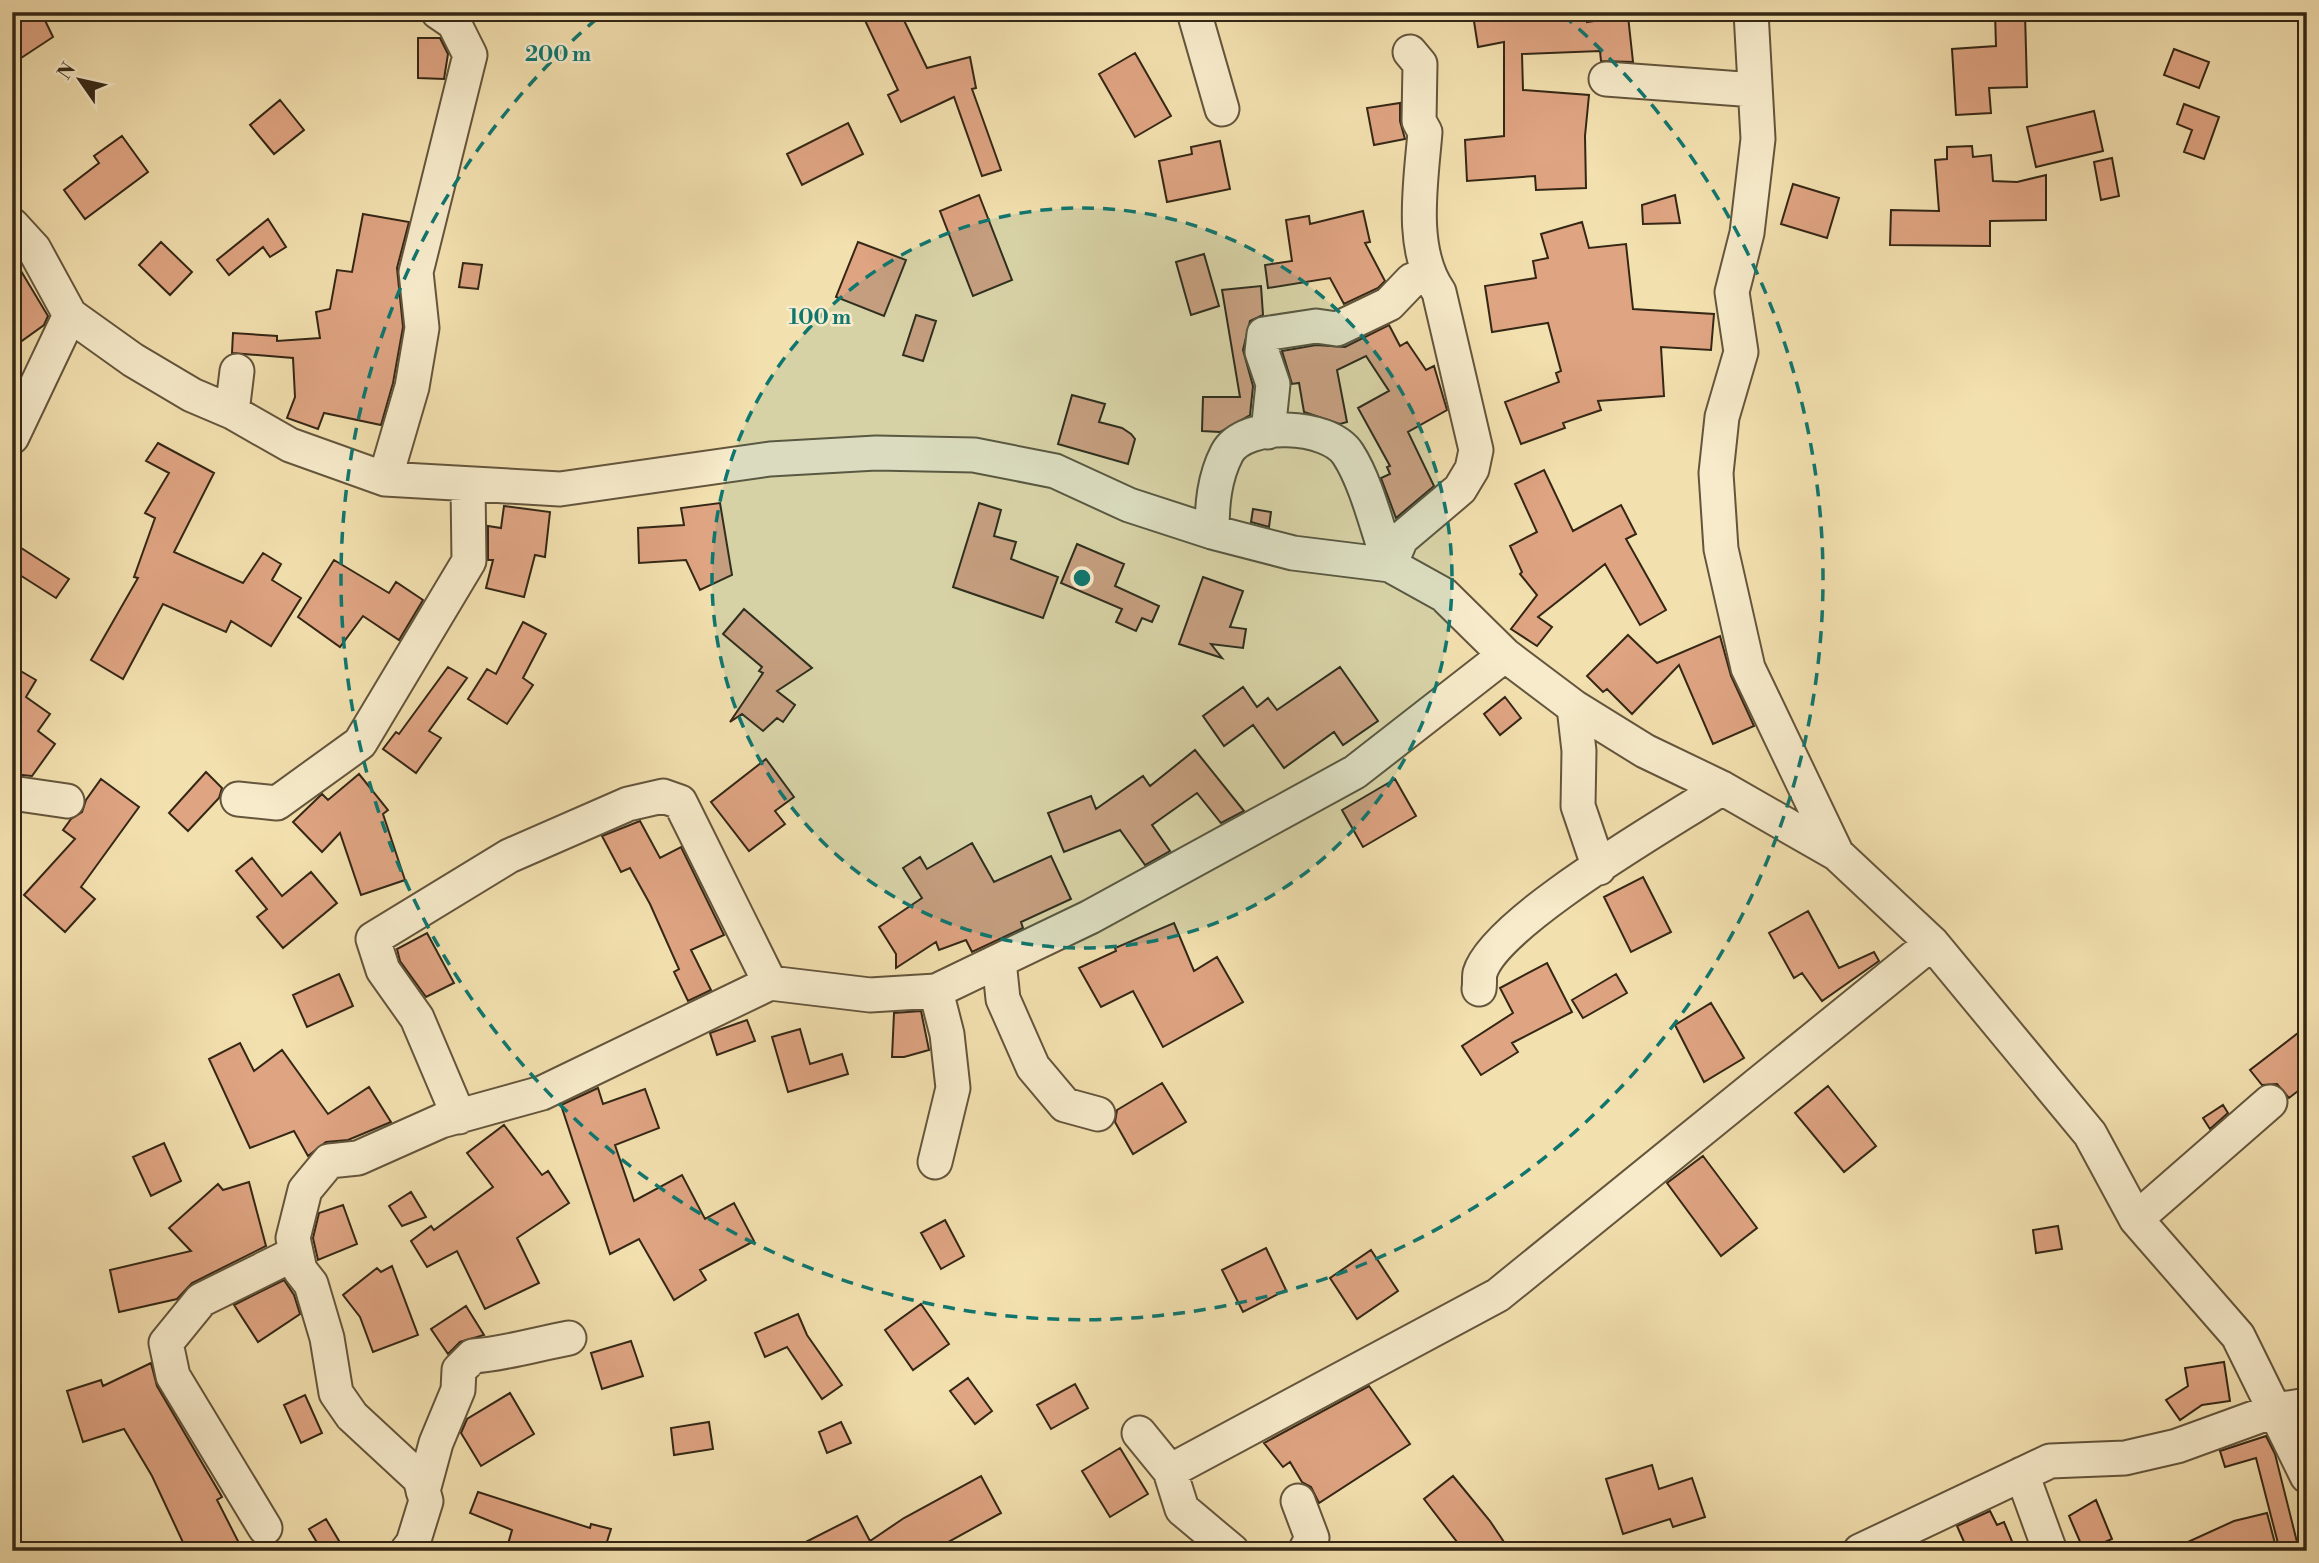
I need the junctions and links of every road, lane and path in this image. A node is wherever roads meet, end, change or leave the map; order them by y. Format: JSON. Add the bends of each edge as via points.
{"nodes":[{"id":1,"x":438,"y":12,"type":"edge"},
{"id":2,"x":1194,"y":12,"type":"edge"},
{"id":3,"x":1751,"y":12,"type":"edge"},
{"id":4,"x":1410,"y":52,"type":"dead end"},
{"id":5,"x":1605,"y":79,"type":"dead end"},
{"id":6,"x":1755,"y":90,"type":"junction"},
{"id":7,"x":1222,"y":109,"type":"dead end"},
{"id":8,"x":12,"y":225,"type":"edge"},
{"id":9,"x":1428,"y":276,"type":"junction"},
{"id":10,"x":70,"y":315,"type":"junction"},
{"id":11,"x":237,"y":371,"type":"dead end"},
{"id":12,"x":232,"y":412,"type":"junction"},
{"id":13,"x":1268,"y":432,"type":"junction"},
{"id":14,"x":12,"y":437,"type":"edge"},
{"id":15,"x":385,"y":479,"type":"junction"},
{"id":16,"x":468,"y":485,"type":"junction"},
{"id":17,"x":1212,"y":532,"type":"junction"},
{"id":18,"x":1390,"y":565,"type":"junction"},
{"id":19,"x":1505,"y":654,"type":"junction"},
{"id":20,"x":1574,"y":707,"type":"junction"},
{"id":21,"x":1722,"y":788,"type":"junction"},
{"id":22,"x":12,"y":793,"type":"edge"},
{"id":23,"x":238,"y":799,"type":"dead end"},
{"id":24,"x":67,"y":801,"type":"dead end"},
{"id":25,"x":1838,"y":854,"type":"junction"},
{"id":26,"x":1599,"y":868,"type":"junction"},
{"id":27,"x":1932,"y":943,"type":"junction"},
{"id":28,"x":999,"y":961,"type":"junction"},
{"id":29,"x":770,"y":983,"type":"junction"},
{"id":30,"x":1479,"y":989,"type":"dead end"},
{"id":31,"x":936,"y":991,"type":"junction"},
{"id":32,"x":2270,"y":1102,"type":"dead end"},
{"id":33,"x":1098,"y":1114,"type":"dead end"},
{"id":34,"x":459,"y":1116,"type":"junction"},
{"id":35,"x":935,"y":1162,"type":"dead end"},
{"id":36,"x":2136,"y":1219,"type":"junction"},
{"id":37,"x":296,"y":1253,"type":"junction"},
{"id":38,"x":569,"y":1338,"type":"dead end"},
{"id":39,"x":2291,"y":1408,"type":"edge"},
{"id":40,"x":1139,"y":1433,"type":"dead end"},
{"id":41,"x":1170,"y":1471,"type":"junction"},
{"id":42,"x":2022,"y":1474,"type":"junction"},
{"id":43,"x":2307,"y":1476,"type":"edge"},
{"id":44,"x":423,"y":1491,"type":"junction"},
{"id":45,"x":1298,"y":1501,"type":"dead end"},
{"id":46,"x":265,"y":1528,"type":"dead end"},
{"id":47,"x":407,"y":1551,"type":"edge"},
{"id":48,"x":1232,"y":1551,"type":"edge"},
{"id":49,"x":1305,"y":1551,"type":"edge"},
{"id":50,"x":1860,"y":1551,"type":"edge"},
{"id":51,"x":2050,"y":1551,"type":"edge"}],
"edges":[{"from":1,"to":15,"type":"street","via":[[454,23],[470,55],[416,272],[422,328],[412,387]]},
{"from":2,"to":7,"type":"street"},
{"from":3,"to":6,"type":"street"},
{"from":4,"to":9,"type":"street","via":[[1420,64],[1419,121],[1425,132],[1422,248]]},
{"from":5,"to":6,"type":"street"},
{"from":6,"to":25,"type":"street","via":[[1758,139],[1747,233],[1732,292],[1741,352],[1722,417],[1716,473],[1721,549],[1748,668]]},
{"from":8,"to":10,"type":"street","via":[[34,249]]},
{"from":9,"to":13,"type":"street","via":[[1412,280],[1389,304],[1337,329],[1316,326],[1264,334],[1262,352],[1272,384]]},
{"from":9,"to":18,"type":"street","via":[[1439,292],[1476,450],[1472,469],[1460,489],[1401,539]]},
{"from":10,"to":12,"type":"street","via":[[133,360]]},
{"from":10,"to":14,"type":"street"},
{"from":11,"to":12,"type":"street"},
{"from":12,"to":15,"type":"street","via":[[290,445]]},
{"from":13,"to":17,"type":"street","via":[[1249,436],[1228,451],[1213,495]]},
{"from":13,"to":18,"type":"street","via":[[1286,428],[1329,438],[1348,452]]},
{"from":15,"to":16,"type":"street"},
{"from":16,"to":17,"type":"street","via":[[560,489],[770,459],[876,453],[974,455],[1055,471],[1129,505]]},
{"from":16,"to":23,"type":"street","via":[[469,561],[360,743],[276,803]]},
{"from":17,"to":18,"type":"street","via":[[1293,553]]},
{"from":18,"to":19,"type":"street","via":[[1444,595]]},
{"from":19,"to":20,"type":"street"},
{"from":19,"to":28,"type":"street","via":[[1355,772],[1090,917]]},
{"from":20,"to":21,"type":"street","via":[[1645,751]]},
{"from":20,"to":26,"type":"street","via":[[1578,806]]},
{"from":21,"to":25,"type":"street"},
{"from":21,"to":26,"type":"street"},
{"from":22,"to":24,"type":"street"},
{"from":25,"to":27,"type":"street"},
{"from":26,"to":30,"type":"street","via":[[1544,903],[1500,943],[1480,972]]},
{"from":27,"to":36,"type":"street","via":[[2090,1134]]},
{"from":27,"to":41,"type":"street","via":[[1498,1295]]},
{"from":28,"to":31,"type":"street"},
{"from":28,"to":33,"type":"street","via":[[1003,999],[1033,1067],[1065,1105]]},
{"from":29,"to":31,"type":"street","via":[[870,995]]},
{"from":29,"to":34,"type":"street","via":[[542,1093]]},
{"from":29,"to":34,"type":"street","via":[[680,802],[663,796],[628,804],[509,856],[373,939],[383,970],[417,1018]]},
{"from":31,"to":35,"type":"street","via":[[953,1088]]},
{"from":32,"to":36,"type":"street"},
{"from":34,"to":37,"type":"street","via":[[358,1158],[329,1161],[305,1190],[293,1238]]},
{"from":36,"to":39,"type":"street","via":[[2238,1336]]},
{"from":37,"to":44,"type":"street","via":[[327,1338],[336,1393],[352,1416],[420,1479]]},
{"from":37,"to":46,"type":"street","via":[[201,1300],[166,1343],[173,1377]]},
{"from":38,"to":44,"type":"street","via":[[473,1356],[459,1370],[458,1390]]},
{"from":39,"to":42,"type":"street","via":[[2177,1446],[2125,1458],[2050,1461]]},
{"from":39,"to":43,"type":"street"},
{"from":40,"to":41,"type":"street"},
{"from":41,"to":48,"type":"street","via":[[1182,1509]]},
{"from":42,"to":50,"type":"street"},
{"from":42,"to":51,"type":"street"},
{"from":44,"to":47,"type":"street","via":[[426,1501]]},
{"from":45,"to":49,"type":"street","via":[[1312,1538]]}]}
